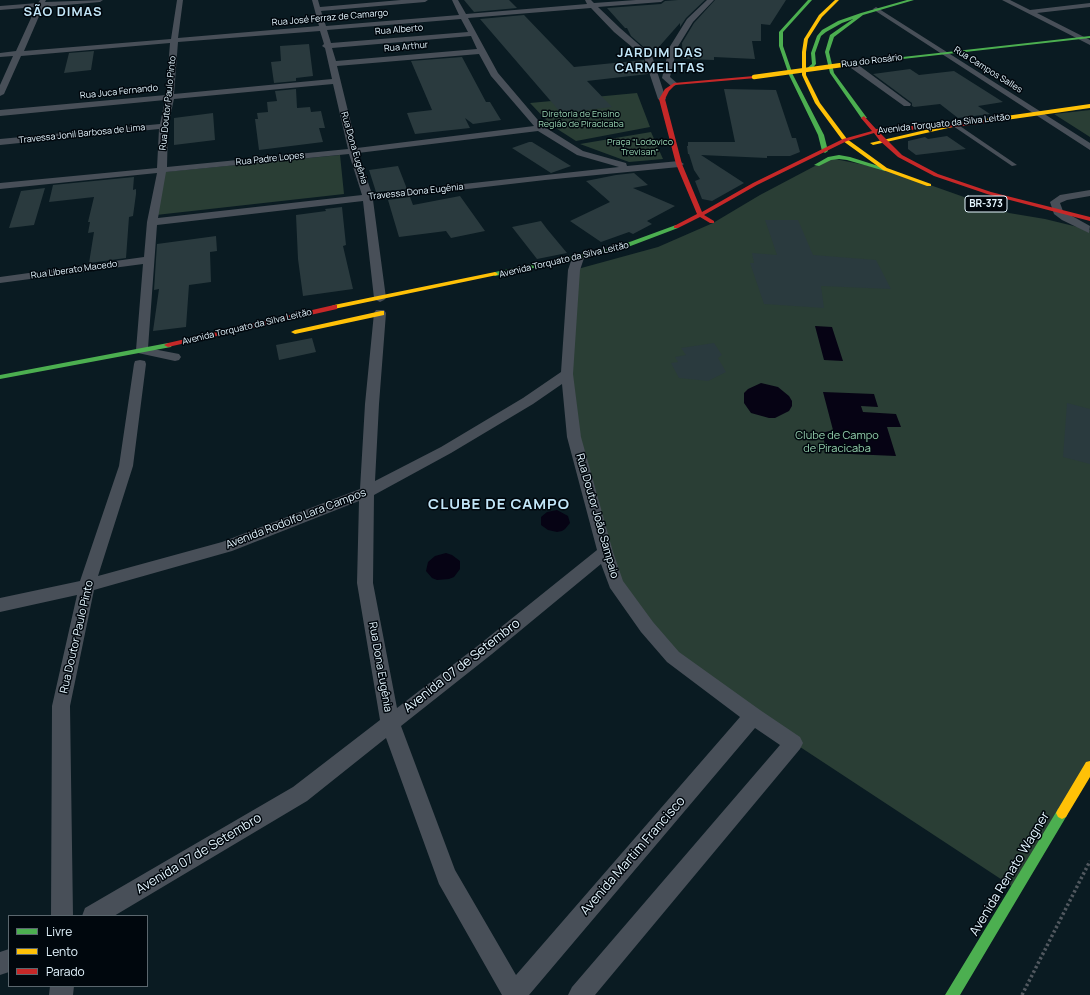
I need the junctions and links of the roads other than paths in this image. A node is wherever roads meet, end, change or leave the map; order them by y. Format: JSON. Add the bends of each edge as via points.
{"nodes":[{"id":1,"x":100,"y":0,"type":"edge"},
{"id":2,"x":180,"y":0,"type":"edge"},
{"id":3,"x":425,"y":0,"type":"edge"},
{"id":4,"x":455,"y":0,"type":"edge"},
{"id":5,"x":587,"y":0,"type":"edge"},
{"id":6,"x":661,"y":0,"type":"edge"},
{"id":7,"x":711,"y":0,"type":"edge"},
{"id":8,"x":810,"y":0,"type":"edge"},
{"id":9,"x":837,"y":0,"type":"edge"},
{"id":10,"x":912,"y":0,"type":"edge"},
{"id":11,"x":1005,"y":0,"type":"edge"},
{"id":12,"x":42,"y":2,"type":"edge"},
{"id":13,"x":864,"y":2,"type":"dead end"},
{"id":14,"x":316,"y":4,"type":"edge"},
{"id":15,"x":1090,"y":5,"type":"edge"},
{"id":16,"x":593,"y":6,"type":"junction"},
{"id":17,"x":0,"y":8,"type":"edge"},
{"id":18,"x":876,"y":9,"type":"junction"},
{"id":19,"x":1029,"y":12,"type":"junction"},
{"id":20,"x":862,"y":14,"type":"junction"},
{"id":21,"x":464,"y":17,"type":"junction"},
{"id":22,"x":323,"y":28,"type":"junction"},
{"id":23,"x":473,"y":34,"type":"junction"},
{"id":24,"x":1090,"y":37,"type":"edge"},
{"id":25,"x":1080,"y":38,"type":"junction"},
{"id":26,"x":174,"y":40,"type":"junction"},
{"id":27,"x":1090,"y":43,"type":"edge"},
{"id":28,"x":326,"y":46,"type":"junction"},
{"id":29,"x":673,"y":48,"type":"junction"},
{"id":30,"x":482,"y":50,"type":"junction"},
{"id":31,"x":17,"y":53,"type":"junction"},
{"id":32,"x":943,"y":53,"type":"junction"},
{"id":33,"x":0,"y":55,"type":"edge"},
{"id":34,"x":655,"y":55,"type":"junction"},
{"id":35,"x":918,"y":58,"type":"dead end"},
{"id":36,"x":333,"y":64,"type":"junction"},
{"id":37,"x":852,"y":65,"type":"junction"},
{"id":38,"x":831,"y":69,"type":"junction"},
{"id":39,"x":808,"y":70,"type":"junction"},
{"id":40,"x":336,"y":81,"type":"junction"},
{"id":41,"x":674,"y":84,"type":"junction"},
{"id":42,"x":798,"y":88,"type":"junction"},
{"id":43,"x":0,"y":94,"type":"edge"},
{"id":44,"x":170,"y":97,"type":"junction"},
{"id":45,"x":662,"y":99,"type":"junction"},
{"id":46,"x":818,"y":103,"type":"junction"},
{"id":47,"x":907,"y":104,"type":"dead end"},
{"id":48,"x":1090,"y":106,"type":"edge"},
{"id":49,"x":0,"y":113,"type":"edge"},
{"id":50,"x":1038,"y":113,"type":"junction"},
{"id":51,"x":955,"y":124,"type":"junction"},
{"id":52,"x":164,"y":126,"type":"junction"},
{"id":53,"x":540,"y":128,"type":"junction"},
{"id":54,"x":876,"y":131,"type":"junction"},
{"id":55,"x":845,"y":140,"type":"junction"},
{"id":56,"x":882,"y":140,"type":"junction"},
{"id":57,"x":0,"y":142,"type":"edge"},
{"id":58,"x":1090,"y":147,"type":"edge"},
{"id":59,"x":353,"y":151,"type":"junction"},
{"id":60,"x":825,"y":151,"type":"junction"},
{"id":61,"x":680,"y":164,"type":"junction"},
{"id":62,"x":1014,"y":165,"type":"dead end"},
{"id":63,"x":632,"y":168,"type":"junction"},
{"id":64,"x":886,"y":169,"type":"junction"},
{"id":65,"x":162,"y":170,"type":"junction"},
{"id":66,"x":809,"y":170,"type":"dead end"},
{"id":67,"x":916,"y":180,"type":"junction"},
{"id":68,"x":0,"y":186,"type":"edge"},
{"id":69,"x":938,"y":189,"type":"dead end"},
{"id":70,"x":1090,"y":193,"type":"edge"},
{"id":71,"x":368,"y":197,"type":"junction"},
{"id":72,"x":1058,"y":212,"type":"junction"},
{"id":73,"x":700,"y":215,"type":"junction"},
{"id":74,"x":1090,"y":219,"type":"edge"},
{"id":75,"x":1052,"y":221,"type":"dead end"},
{"id":76,"x":152,"y":222,"type":"junction"},
{"id":77,"x":713,"y":222,"type":"dead end"},
{"id":78,"x":1089,"y":230,"type":"edge"},
{"id":79,"x":578,"y":258,"type":"junction"},
{"id":80,"x":149,"y":260,"type":"junction"},
{"id":81,"x":587,"y":267,"type":"dead end"},
{"id":82,"x":570,"y":271,"type":"junction"},
{"id":83,"x":0,"y":280,"type":"edge"},
{"id":84,"x":382,"y":308,"type":"junction"},
{"id":85,"x":342,"y":322,"type":"junction"},
{"id":86,"x":289,"y":333,"type":"dead end"},
{"id":87,"x":179,"y":356,"type":"dead end"},
{"id":88,"x":143,"y":360,"type":"junction"},
{"id":89,"x":567,"y":374,"type":"junction"},
{"id":90,"x":0,"y":377,"type":"edge"},
{"id":91,"x":367,"y":492,"type":"junction"},
{"id":92,"x":605,"y":552,"type":"junction"},
{"id":93,"x":87,"y":586,"type":"junction"},
{"id":94,"x":0,"y":605,"type":"edge"},
{"id":95,"x":753,"y":716,"type":"junction"},
{"id":96,"x":390,"y":722,"type":"junction"},
{"id":97,"x":1090,"y":766,"type":"edge"},
{"id":98,"x":62,"y":915,"type":"edge"},
{"id":99,"x":95,"y":915,"type":"edge"},
{"id":100,"x":514,"y":995,"type":"edge"},
{"id":101,"x":580,"y":995,"type":"edge"},
{"id":102,"x":952,"y":995,"type":"edge"}],
"edges":[{"from":1,"to":12,"type":"street"},
{"from":2,"to":26,"type":"street","name":"Rua Doutor Paulo Pinto"},
{"from":3,"to":14,"type":"street"},
{"from":4,"to":21,"type":"street"},
{"from":5,"to":16,"type":"street"},
{"from":6,"to":16,"type":"street","name":"Rua José Ferraz de Camargo"},
{"from":7,"to":29,"type":"street","via":[[690,21]]},
{"from":8,"to":42,"type":"main road","via":[[781,32],[781,46]]},
{"from":9,"to":46,"type":"main road","via":[[820,16],[806,39],[804,75]]},
{"from":10,"to":18,"type":"main road"},
{"from":11,"to":19,"type":"street"},
{"from":12,"to":17,"type":"street"},
{"from":12,"to":31,"type":"street"},
{"from":13,"to":18,"type":"main road"},
{"from":14,"to":22,"type":"street","name":"Rua Dona Eugênia"},
{"from":15,"to":19,"type":"street"},
{"from":16,"to":21,"type":"street","name":"Rua José Ferraz de Camargo"},
{"from":16,"to":34,"type":"street","via":[[617,30]]},
{"from":18,"to":20,"type":"main road"},
{"from":18,"to":32,"type":"street","name":"Rua Campos Salles"},
{"from":19,"to":25,"type":"street"},
{"from":20,"to":38,"type":"main road","via":[[832,36],[827,52]]},
{"from":20,"to":39,"type":"main road","via":[[840,22],[819,36],[813,53],[814,64]]},
{"from":21,"to":22,"type":"street","name":"Rua José Ferraz de Camargo"},
{"from":21,"to":23,"type":"street"},
{"from":22,"to":26,"type":"street","name":"Rua José Ferraz de Camargo"},
{"from":22,"to":28,"type":"street","name":"Rua Dona Eugênia"},
{"from":23,"to":28,"type":"street","name":"Rua Alberto"},
{"from":23,"to":30,"type":"street"},
{"from":24,"to":25,"type":"main road","name":"Rua do Rosário"},
{"from":25,"to":27,"type":"street"},
{"from":25,"to":32,"type":"main road","name":"Rua do Rosário"},
{"from":26,"to":31,"type":"street","name":"Rua José Ferraz de Camargo"},
{"from":26,"to":44,"type":"street","name":"Rua Doutor Paulo Pinto"},
{"from":28,"to":36,"type":"street","name":"Rua Dona Eugênia"},
{"from":29,"to":34,"type":"street"},
{"from":29,"to":41,"type":"street","via":[[666,78]]},
{"from":30,"to":36,"type":"street","name":"Rua Arthur"},
{"from":30,"to":53,"type":"street","via":[[494,74]]},
{"from":31,"to":33,"type":"street","name":"Rua José Ferraz de Camargo"},
{"from":31,"to":43,"type":"street"},
{"from":32,"to":37,"type":"main road","name":"Rua do Rosário"},
{"from":32,"to":50,"type":"street","name":"Rua Campos Salles"},
{"from":34,"to":45,"type":"street"},
{"from":35,"to":37,"type":"street"},
{"from":36,"to":40,"type":"street","name":"Rua Dona Eugênia"},
{"from":37,"to":38,"type":"street"},
{"from":37,"to":39,"type":"main road","name":"Rua do Rosário","bridge":true},
{"from":37,"to":47,"type":"street"},
{"from":38,"to":54,"type":"main road","via":[[846,94]]},
{"from":39,"to":41,"type":"main road","name":"Rua do Rosário","bridge":true},
{"from":40,"to":44,"type":"street","name":"Rua Juca Fernando"},
{"from":40,"to":59,"type":"street","name":"Rua Dona Eugênia"},
{"from":41,"to":45,"type":"main road"},
{"from":42,"to":46,"type":"main road"},
{"from":42,"to":60,"type":"main road","via":[[821,135]]},
{"from":44,"to":49,"type":"street","name":"Rua Juca Fernando"},
{"from":44,"to":52,"type":"street","name":"Rua Doutor Paulo Pinto"},
{"from":45,"to":61,"type":"main road"},
{"from":46,"to":55,"type":"main road"},
{"from":48,"to":50,"type":"main road","name":"Avenida Torquato da Silva Leitão"},
{"from":50,"to":51,"type":"main road","name":"Avenida Torquato da Silva Leitão"},
{"from":50,"to":58,"type":"street","name":"Rua Campos Salles"},
{"from":51,"to":54,"type":"main road","name":"Avenida Torquato da Silva Leitão"},
{"from":51,"to":56,"type":"main road"},
{"from":51,"to":62,"type":"lane"},
{"from":52,"to":57,"type":"street","name":"Travessa Jonil Barbosa de Lima"},
{"from":52,"to":65,"type":"street","name":"Rua Doutor Paulo Pinto"},
{"from":53,"to":59,"type":"street","name":"Rua Padre Lopes"},
{"from":53,"to":63,"type":"street","via":[[580,153]]},
{"from":54,"to":55,"type":"main road","name":"Avenida Torquato da Silva Leitão"},
{"from":54,"to":56,"type":"main road"},
{"from":55,"to":60,"type":"main road","name":"Avenida Torquato da Silva Leitão"},
{"from":55,"to":64,"type":"main road"},
{"from":56,"to":67,"type":"main road","via":[[872,143],[869,148]]},
{"from":56,"to":72,"type":"main road","via":[[900,156],[936,175]]},
{"from":59,"to":65,"type":"street","name":"Rua Padre Lopes"},
{"from":59,"to":71,"type":"street","name":"Rua Dona Eugênia"},
{"from":60,"to":73,"type":"main road","name":"Avenida Torquato da Silva Leitão","via":[[755,184]]},
{"from":61,"to":63,"type":"street","name":"Travessa Dona Eugênia"},
{"from":61,"to":73,"type":"main road"},
{"from":63,"to":71,"type":"street","name":"Travessa Dona Eugênia"},
{"from":64,"to":66,"type":"main road","via":[[839,157],[830,158]]},
{"from":64,"to":67,"type":"main road"},
{"from":65,"to":68,"type":"street","name":"Rua Padre Lopes"},
{"from":65,"to":76,"type":"street","name":"Rua Doutor Paulo Pinto"},
{"from":67,"to":69,"type":"main road"},
{"from":70,"to":72,"type":"street","via":[[1064,197],[1055,202]]},
{"from":71,"to":76,"type":"street","name":"Travessa Dona Eugênia"},
{"from":71,"to":84,"type":"street","name":"Rua Dona Eugênia"},
{"from":72,"to":74,"type":"main road"},
{"from":72,"to":78,"type":"street"},
{"from":73,"to":77,"type":"main road"},
{"from":73,"to":79,"type":"main road","name":"Avenida Torquato da Silva Leitão","via":[[647,240]]},
{"from":75,"to":78,"type":"main road"},
{"from":76,"to":80,"type":"street","name":"Rua Doutor Paulo Pinto"},
{"from":79,"to":82,"type":"street","name":"Rua Doutor João Sampaio"},
{"from":79,"to":84,"type":"main road","name":"Avenida Torquato da Silva Leitão"},
{"from":80,"to":83,"type":"street","name":"Rua Liberato Macedo"},
{"from":80,"to":88,"type":"street","name":"Rua Doutor Paulo Pinto"},
{"from":81,"to":82,"type":"main road","name":"Avenida Torquato da Silva Leitão"},
{"from":82,"to":89,"type":"street","name":"Rua Doutor João Sampaio"},
{"from":84,"to":85,"type":"main road","name":"Avenida Torquato da Silva Leitão"},
{"from":84,"to":85,"type":"main road"},
{"from":84,"to":88,"type":"main road","name":"Avenida Torquato da Silva Leitão","via":[[175,344]]},
{"from":84,"to":91,"type":"street","name":"Rua Dona Eugênia","via":[[372,404]]},
{"from":85,"to":86,"type":"main road","name":"Avenida Torquato da Silva Leitão"},
{"from":87,"to":88,"type":"street","name":"Avenida Torquato da Silva Leitão"},
{"from":88,"to":90,"type":"main road","name":"Avenida Torquato da Silva Leitão"},
{"from":88,"to":93,"type":"street","name":"Rua Doutor Paulo Pinto","via":[[126,466]]},
{"from":89,"to":91,"type":"street","name":"Avenida Rodolfo Lara Campos","via":[[528,401],[446,450]]},
{"from":89,"to":92,"type":"street","name":"Rua Doutor João Sampaio","via":[[574,437]]},
{"from":91,"to":93,"type":"street","name":"Avenida Rodolfo Lara Campos","via":[[226,547]]},
{"from":91,"to":96,"type":"street","name":"Rua Dona Eugênia","via":[[365,583]]},
{"from":92,"to":95,"type":"street","name":"Rua Doutor João Sampaio","via":[[616,583],[647,627],[673,657]]},
{"from":92,"to":96,"type":"street","name":"Avenida 07 de Setembro","via":[[486,649]]},
{"from":93,"to":94,"type":"street","name":"Avenida Rodolfo Lara Campos"},
{"from":93,"to":98,"type":"street","name":"Rua Doutor Paulo Pinto","via":[[61,706]]},
{"from":95,"to":100,"type":"street","name":"Avenida Martim Francisco"},
{"from":95,"to":101,"type":"street","name":"Rua Doutor João Sampaio","via":[[793,743]]},
{"from":96,"to":99,"type":"street","name":"Avenida 07 de Setembro","via":[[300,794]]},
{"from":96,"to":100,"type":"street","name":"Rua Dona Eugênia","via":[[447,876]]},
{"from":97,"to":102,"type":"main road","name":"Avenida Renato Wagner"}]}
